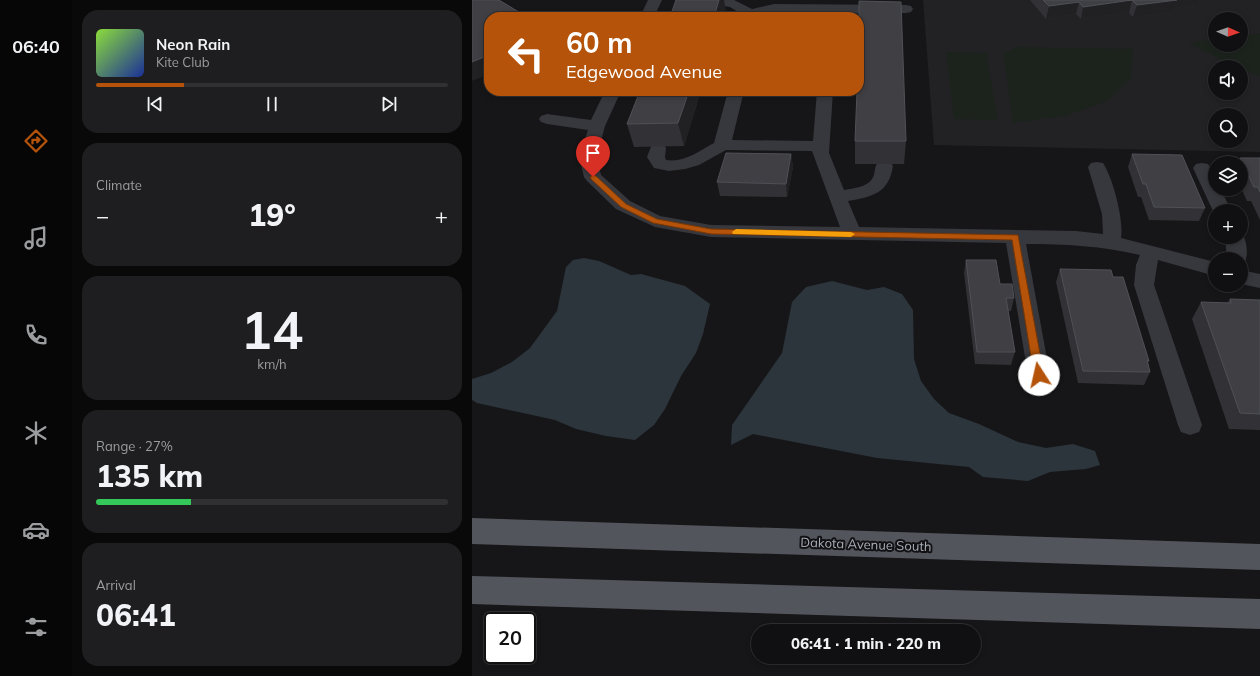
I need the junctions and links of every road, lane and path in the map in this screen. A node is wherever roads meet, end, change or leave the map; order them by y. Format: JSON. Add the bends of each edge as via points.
{"nodes":[{"id":1,"x":656,"y":0,"type":"edge"},
{"id":2,"x":711,"y":0,"type":"edge"},
{"id":3,"x":906,"y":9,"type":"dead end"},
{"id":4,"x":650,"y":12,"type":"edge"},
{"id":5,"x":746,"y":12,"type":"edge"},
{"id":6,"x":760,"y":12,"type":"edge"},
{"id":7,"x":820,"y":12,"type":"edge"},
{"id":8,"x":850,"y":12,"type":"edge"},
{"id":9,"x":611,"y":96,"type":"edge"},
{"id":10,"x":735,"y":96,"type":"edge"},
{"id":11,"x":825,"y":96,"type":"edge"},
{"id":12,"x":547,"y":119,"type":"dead end"},
{"id":13,"x":596,"y":126,"type":"junction"},
{"id":14,"x":722,"y":145,"type":"junction"},
{"id":15,"x":820,"y":146,"type":"junction"},
{"id":16,"x":658,"y":148,"type":"edge"},
{"id":17,"x":884,"y":166,"type":"edge"},
{"id":18,"x":1097,"y":168,"type":"dead end"},
{"id":19,"x":1202,"y":168,"type":"dead end"},
{"id":20,"x":838,"y":197,"type":"junction"},
{"id":21,"x":1219,"y":204,"type":"edge"},
{"id":22,"x":852,"y":234,"type":"junction"},
{"id":23,"x":1015,"y":237,"type":"junction"},
{"id":24,"x":1111,"y":242,"type":"junction"},
{"id":25,"x":1151,"y":252,"type":"junction"},
{"id":26,"x":1208,"y":268,"type":"edge"},
{"id":27,"x":1248,"y":278,"type":"edge"},
{"id":28,"x":1260,"y":281,"type":"edge"},
{"id":29,"x":1039,"y":375,"type":"dead end"},
{"id":30,"x":1190,"y":425,"type":"dead end"},
{"id":31,"x":472,"y":531,"type":"edge"},
{"id":32,"x":1260,"y":557,"type":"edge"},
{"id":33,"x":472,"y":590,"type":"edge"},
{"id":34,"x":1260,"y":614,"type":"edge"}],
"edges":[{"from":1,"to":4,"type":"street"},
{"from":2,"to":5,"type":"street","via":[[734,4]]},
{"from":3,"to":8,"type":"street"},
{"from":6,"to":7,"type":"street","via":[[774,8]]},
{"from":9,"to":13,"type":"street"},
{"from":10,"to":14,"type":"street"},
{"from":11,"to":15,"type":"street"},
{"from":12,"to":13,"type":"street"},
{"from":13,"to":22,"type":"street","via":[[588,156],[593,177],[624,205],[656,221],[711,231]]},
{"from":14,"to":15,"type":"street"},
{"from":14,"to":16,"type":"street","via":[[694,162],[669,167],[660,164],[656,157]]},
{"from":15,"to":20,"type":"street","via":[[820,153]]},
{"from":17,"to":20,"type":"street","via":[[883,177],[878,185],[865,191]]},
{"from":18,"to":24,"type":"street","via":[[1113,221]]},
{"from":19,"to":21,"type":"street"},
{"from":20,"to":22,"type":"street"},
{"from":22,"to":23,"type":"street"},
{"from":23,"to":24,"type":"street","via":[[1076,238]]},
{"from":23,"to":29,"type":"street"},
{"from":24,"to":25,"type":"street"},
{"from":25,"to":26,"type":"street"},
{"from":25,"to":30,"type":"street","via":[[1146,265],[1144,285]]},
{"from":27,"to":28,"type":"street"},
{"from":31,"to":32,"type":"main road","name":"Dakota Avenue South"},
{"from":33,"to":34,"type":"main road"}]}
